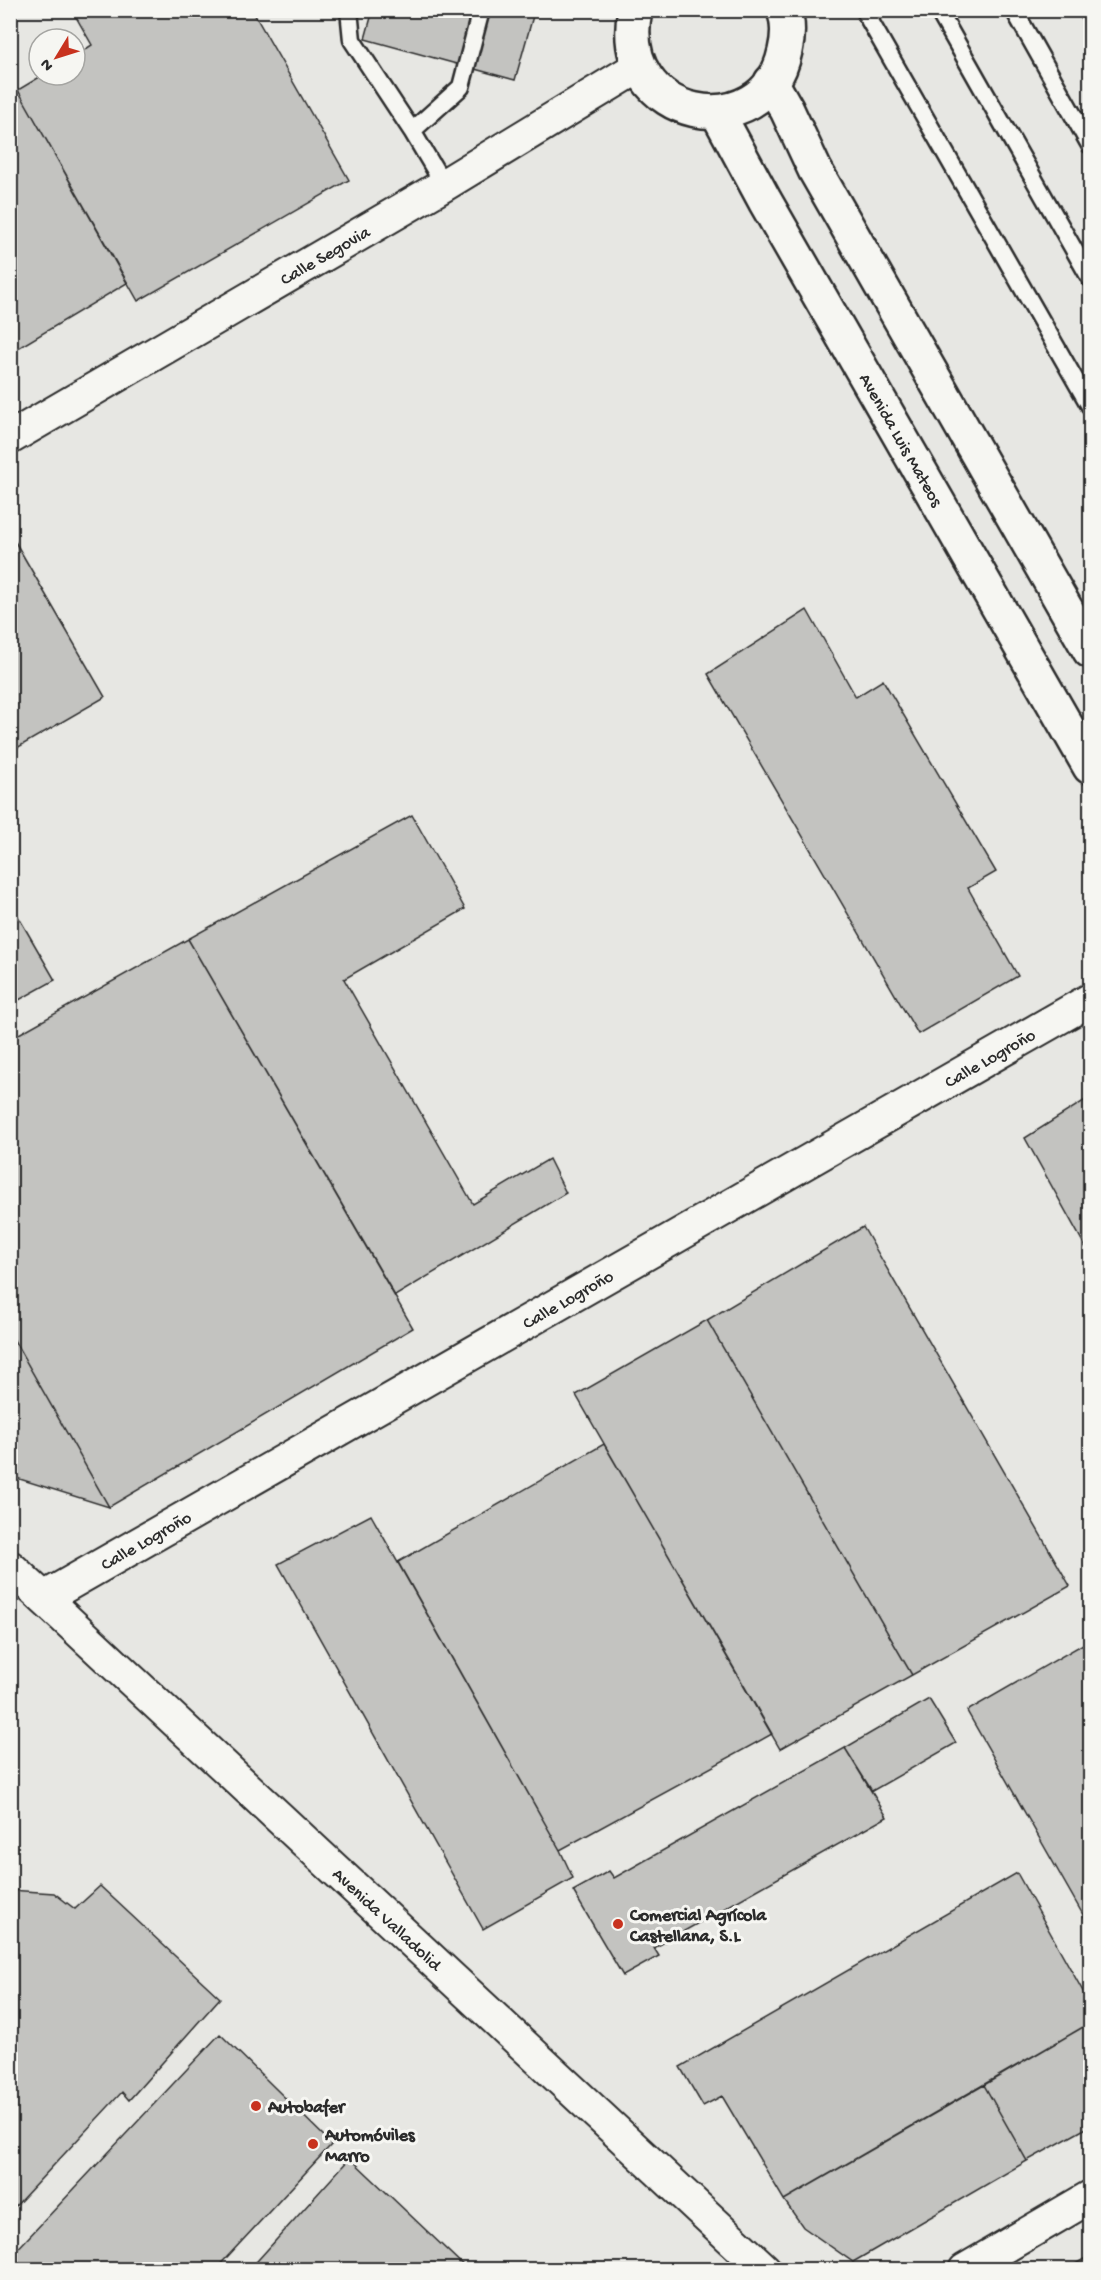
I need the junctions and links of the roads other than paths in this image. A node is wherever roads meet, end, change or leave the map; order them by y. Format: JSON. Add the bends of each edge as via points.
{"nodes":[{"id":1,"x":349,"y":10,"type":"edge"},
{"id":2,"x":481,"y":10,"type":"edge"},
{"id":3,"x":635,"y":10,"type":"edge"},
{"id":4,"x":784,"y":10,"type":"edge"},
{"id":5,"x":938,"y":10,"type":"edge"},
{"id":6,"x":1014,"y":10,"type":"edge"},
{"id":7,"x":1088,"y":10,"type":"edge"},
{"id":8,"x":872,"y":13,"type":"edge"},
{"id":9,"x":1090,"y":15,"type":"edge"},
{"id":10,"x":638,"y":67,"type":"junction"},
{"id":11,"x":771,"y":82,"type":"junction"},
{"id":12,"x":717,"y":112,"type":"junction"},
{"id":13,"x":412,"y":131,"type":"junction"},
{"id":14,"x":1090,"y":145,"type":"edge"},
{"id":15,"x":444,"y":185,"type":"junction"},
{"id":16,"x":1090,"y":278,"type":"edge"},
{"id":17,"x":1090,"y":406,"type":"edge"},
{"id":18,"x":10,"y":438,"type":"edge"},
{"id":19,"x":1090,"y":651,"type":"edge"},
{"id":20,"x":1090,"y":767,"type":"edge"},
{"id":21,"x":1090,"y":1000,"type":"edge"},
{"id":22,"x":10,"y":1567,"type":"edge"},
{"id":23,"x":44,"y":1598,"type":"junction"},
{"id":24,"x":1090,"y":2197,"type":"edge"},
{"id":25,"x":765,"y":2270,"type":"edge"},
{"id":26,"x":965,"y":2270,"type":"edge"}],
"edges":[{"from":1,"to":13,"type":"lane","via":[[352,40]]},
{"from":2,"to":13,"type":"lane","via":[[460,87]]},
{"from":3,"to":10,"type":"highway","via":[[633,47]]},
{"from":4,"to":11,"type":"highway","via":[[788,38],[783,61]]},
{"from":5,"to":16,"type":"lane"},
{"from":6,"to":14,"type":"lane"},
{"from":7,"to":9,"type":"lane"},
{"from":8,"to":17,"type":"lane"},
{"from":10,"to":12,"type":"highway","via":[[649,83],[679,106]]},
{"from":10,"to":15,"type":"street","name":"Calle Segovia"},
{"from":11,"to":12,"type":"highway","via":[[747,103]]},
{"from":11,"to":19,"type":"highway","via":[[815,170]]},
{"from":12,"to":20,"type":"highway","name":"Avenida Luis Mateos"},
{"from":13,"to":15,"type":"lane"},
{"from":15,"to":18,"type":"street","name":"Calle Segovia"},
{"from":21,"to":23,"type":"street","name":"Calle Logroño"},
{"from":22,"to":23,"type":"street","name":"Avenida Valladolid"},
{"from":23,"to":25,"type":"street","name":"Avenida Valladolid"},
{"from":24,"to":26,"type":"street"}]}
